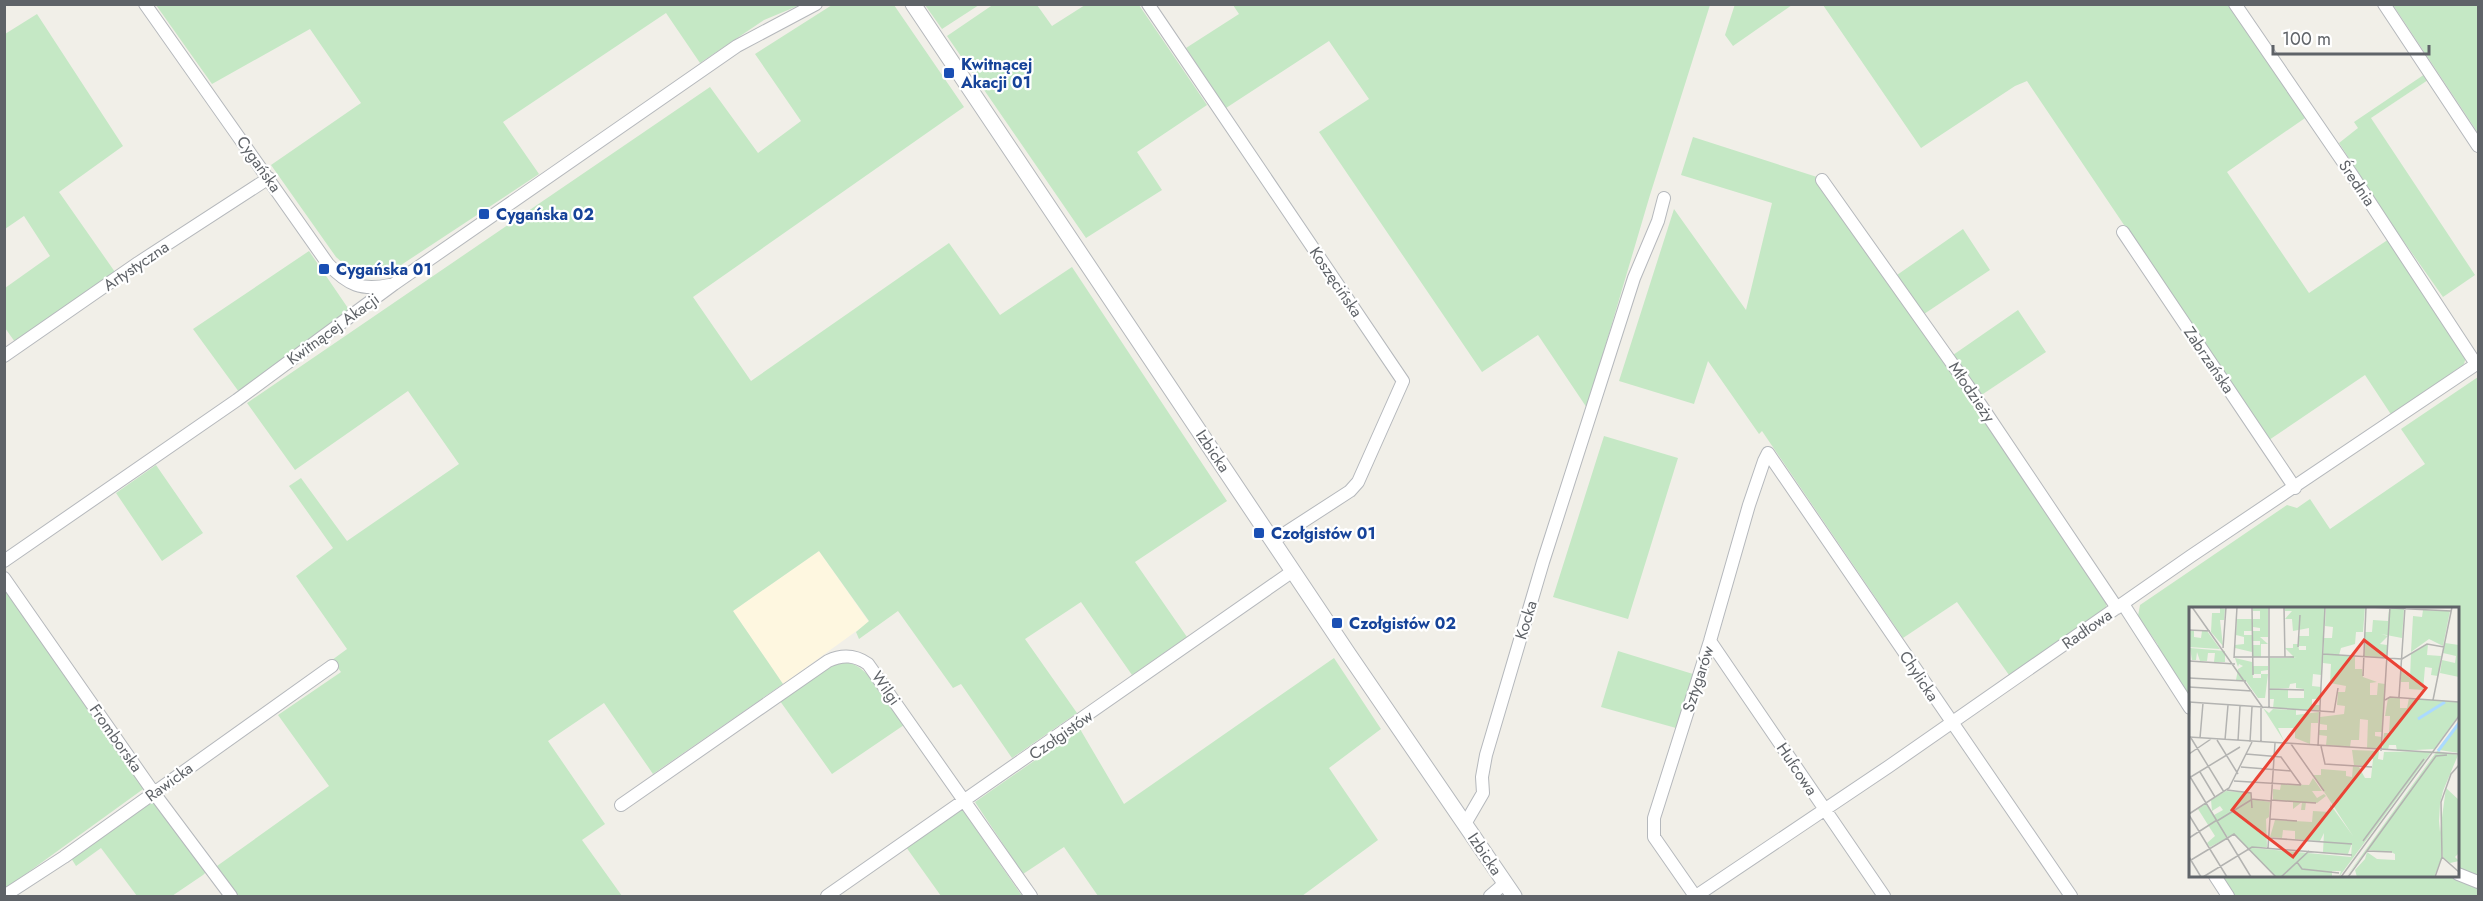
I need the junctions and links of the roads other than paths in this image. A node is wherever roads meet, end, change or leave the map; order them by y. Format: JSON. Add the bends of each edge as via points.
{"nodes":[{"id":1,"x":145,"y":4,"type":"edge"},
{"id":2,"x":816,"y":4,"type":"edge"},
{"id":3,"x":913,"y":4,"type":"edge"},
{"id":4,"x":1148,"y":4,"type":"edge"},
{"id":5,"x":2235,"y":4,"type":"edge"},
{"id":6,"x":2384,"y":4,"type":"edge"},
{"id":7,"x":2478,"y":146,"type":"edge"},
{"id":8,"x":269,"y":178,"type":"junction"},
{"id":9,"x":1822,"y":180,"type":"dead end"},
{"id":10,"x":1664,"y":198,"type":"dead end"},
{"id":11,"x":2123,"y":232,"type":"dead end"},
{"id":12,"x":394,"y":284,"type":"junction"},
{"id":13,"x":4,"y":356,"type":"edge"},
{"id":14,"x":2477,"y":364,"type":"edge"},
{"id":15,"x":1768,"y":453,"type":"joint"},
{"id":16,"x":2295,"y":488,"type":"junction"},
{"id":17,"x":1273,"y":541,"type":"junction"},
{"id":18,"x":4,"y":561,"type":"edge"},
{"id":19,"x":1293,"y":571,"type":"junction"},
{"id":20,"x":4,"y":578,"type":"edge"},
{"id":21,"x":2120,"y":606,"type":"junction"},
{"id":22,"x":1710,"y":641,"type":"junction"},
{"id":23,"x":332,"y":666,"type":"dead end"},
{"id":24,"x":2189,"y":707,"type":"edge"},
{"id":25,"x":1951,"y":723,"type":"junction"},
{"id":26,"x":154,"y":793,"type":"junction"},
{"id":27,"x":966,"y":801,"type":"junction"},
{"id":28,"x":621,"y":806,"type":"dead end"},
{"id":29,"x":1825,"y":809,"type":"junction"},
{"id":30,"x":1465,"y":824,"type":"junction"},
{"id":31,"x":2459,"y":875,"type":"edge"},
{"id":32,"x":2216,"y":877,"type":"edge"},
{"id":33,"x":2478,"y":882,"type":"edge"},
{"id":34,"x":1505,"y":883,"type":"junction"},
{"id":35,"x":4,"y":896,"type":"edge"},
{"id":36,"x":231,"y":897,"type":"edge"},
{"id":37,"x":827,"y":897,"type":"edge"},
{"id":38,"x":1030,"y":897,"type":"edge"},
{"id":39,"x":1490,"y":897,"type":"edge"},
{"id":40,"x":1514,"y":897,"type":"edge"},
{"id":41,"x":1695,"y":897,"type":"edge"},
{"id":42,"x":1884,"y":897,"type":"edge"},
{"id":43,"x":2071,"y":897,"type":"edge"},
{"id":44,"x":2228,"y":897,"type":"edge"}],
"edges":[{"from":1,"to":8,"type":"street","name":"Cygańska"},
{"from":2,"to":12,"type":"street","name":"Kwitnącej Akacji","via":[[738,46]]},
{"from":3,"to":17,"type":"street","name":"Izbicka"},
{"from":4,"to":17,"type":"street","name":"Koszęcińska","via":[[1403,381],[1358,482]]},
{"from":5,"to":14,"type":"street","name":"Średnia"},
{"from":6,"to":7,"type":"street"},
{"from":8,"to":12,"type":"street","name":"Cygańska","via":[[341,278],[373,289]]},
{"from":8,"to":13,"type":"street","name":"Artystyczna"},
{"from":9,"to":21,"type":"street","name":"Młodzieży"},
{"from":10,"to":30,"type":"street","name":"Kocka","via":[[1543,562],[1486,755],[1483,793]]},
{"from":11,"to":16,"type":"street","name":"Zabrzańska"},
{"from":12,"to":18,"type":"street","name":"Kwitnącej Akacji","via":[[237,400]]},
{"from":14,"to":16,"type":"street","name":"Radłowa"},
{"from":15,"to":22,"type":"street","name":"Sztygarów"},
{"from":15,"to":25,"type":"street","name":"Chylicka"},
{"from":16,"to":21,"type":"street","name":"Radłowa"},
{"from":17,"to":19,"type":"street","name":"Izbicka"},
{"from":19,"to":27,"type":"street","name":"Czołgistów"},
{"from":19,"to":30,"type":"street","name":"Izbicka"},
{"from":20,"to":26,"type":"street","name":"Fromborska"},
{"from":21,"to":24,"type":"street","name":"Młodzieży"},
{"from":21,"to":25,"type":"street","name":"Radłowa"},
{"from":22,"to":29,"type":"street","name":"Hufcowa"},
{"from":22,"to":41,"type":"street","name":"Sztygarów","via":[[1652,828],[1654,837]]},
{"from":23,"to":26,"type":"street","name":"Rawicka"},
{"from":25,"to":29,"type":"street","name":"Radłowa"},
{"from":25,"to":43,"type":"street","name":"Chylicka"},
{"from":26,"to":35,"type":"street","name":"Rawicka"},
{"from":26,"to":36,"type":"street","name":"Fromborska"},
{"from":27,"to":28,"type":"street","name":"Wilgi","via":[[868,664],[844,656],[828,662]]},
{"from":27,"to":37,"type":"street","name":"Czołgistów"},
{"from":27,"to":38,"type":"street","name":"Wilgi"},
{"from":29,"to":41,"type":"street","name":"Radłowa"},
{"from":29,"to":42,"type":"street","name":"Hufcowa"},
{"from":30,"to":34,"type":"street","name":"Izbicka"},
{"from":31,"to":33,"type":"street"},
{"from":32,"to":44,"type":"street"},
{"from":34,"to":39,"type":"street"},
{"from":34,"to":40,"type":"street","name":"Izbicka"}]}
